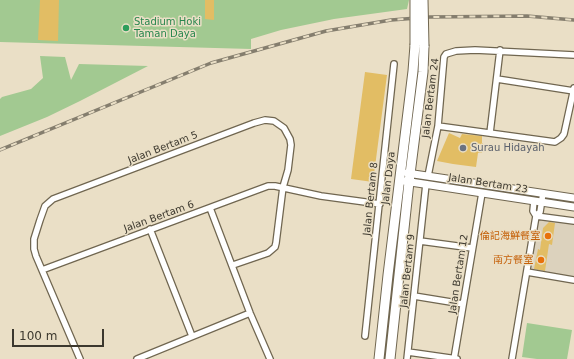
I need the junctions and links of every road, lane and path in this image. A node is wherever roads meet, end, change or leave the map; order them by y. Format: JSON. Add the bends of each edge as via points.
{"nodes":[{"id":1,"x":415,"y":0,"type":"edge"},
{"id":2,"x":423,"y":0,"type":"edge"},
{"id":3,"x":500,"y":50,"type":"junction"},
{"id":4,"x":574,"y":54,"type":"edge"},
{"id":5,"x":394,"y":64,"type":"dead end"},
{"id":6,"x":497,"y":79,"type":"junction"},
{"id":7,"x":574,"y":89,"type":"edge"},
{"id":8,"x":438,"y":126,"type":"junction"},
{"id":9,"x":490,"y":133,"type":"junction"},
{"id":10,"x":428,"y":176,"type":"junction"},
{"id":11,"x":405,"y":177,"type":"junction"},
{"id":12,"x":426,"y":184,"type":"junction"},
{"id":13,"x":283,"y":187,"type":"junction"},
{"id":14,"x":482,"y":193,"type":"junction"},
{"id":15,"x":543,"y":193,"type":"junction"},
{"id":16,"x":574,"y":198,"type":"edge"},
{"id":17,"x":538,"y":201,"type":"junction"},
{"id":18,"x":380,"y":204,"type":"junction"},
{"id":19,"x":574,"y":207,"type":"edge"},
{"id":20,"x":210,"y":208,"type":"junction"},
{"id":21,"x":536,"y":216,"type":"junction"},
{"id":22,"x":574,"y":221,"type":"edge"},
{"id":23,"x":150,"y":229,"type":"junction"},
{"id":24,"x":420,"y":240,"type":"junction"},
{"id":25,"x":472,"y":248,"type":"junction"},
{"id":26,"x":233,"y":265,"type":"junction"},
{"id":27,"x":42,"y":270,"type":"junction"},
{"id":28,"x":527,"y":272,"type":"junction"},
{"id":29,"x":574,"y":280,"type":"edge"},
{"id":30,"x":414,"y":296,"type":"junction"},
{"id":31,"x":463,"y":304,"type":"junction"},
{"id":32,"x":250,"y":313,"type":"junction"},
{"id":33,"x":192,"y":336,"type":"junction"},
{"id":34,"x":365,"y":336,"type":"dead end"},
{"id":35,"x":408,"y":352,"type":"junction"},
{"id":36,"x":80,"y":359,"type":"edge"},
{"id":37,"x":138,"y":359,"type":"edge"},
{"id":38,"x":270,"y":359,"type":"edge"},
{"id":39,"x":379,"y":359,"type":"edge"},
{"id":40,"x":390,"y":359,"type":"edge"},
{"id":41,"x":407,"y":359,"type":"edge"},
{"id":42,"x":456,"y":359,"type":"edge"},
{"id":43,"x":512,"y":359,"type":"edge"}],
"edges":[{"from":1,"to":11,"type":"main road","name":"Jalan Daya","bridge":true,"via":[[415,45]]},
{"from":2,"to":11,"type":"main road","name":"Jalan Daya","bridge":true,"via":[[423,72]]},
{"from":3,"to":4,"type":"street","name":"Jalan Bertam 24"},
{"from":3,"to":6,"type":"street"},
{"from":3,"to":8,"type":"street","name":"Jalan Bertam 24","via":[[460,50],[446,54]]},
{"from":5,"to":18,"type":"street","name":"Jalan Bertam 8"},
{"from":6,"to":7,"type":"street"},
{"from":6,"to":9,"type":"street"},
{"from":7,"to":9,"type":"street","via":[[564,134],[555,142]]},
{"from":8,"to":9,"type":"street"},
{"from":8,"to":10,"type":"street","name":"Jalan Bertam 24"},
{"from":10,"to":11,"type":"street","name":"Jalan Bertam 23"},
{"from":10,"to":15,"type":"street","name":"Jalan Bertam 23"},
{"from":11,"to":12,"type":"street","name":"Jalan Bertam 23"},
{"from":11,"to":39,"type":"main road","name":"Jalan Daya"},
{"from":11,"to":40,"type":"main road","name":"Jalan Daya"},
{"from":12,"to":14,"type":"street","name":"Jalan Bertam 23"},
{"from":12,"to":24,"type":"street","name":"Jalan Bertam 9"},
{"from":13,"to":18,"type":"street","name":"Jalan Bertam 6","via":[[321,196]]},
{"from":13,"to":20,"type":"street","name":"Jalan Bertam 6","via":[[260,188]]},
{"from":13,"to":26,"type":"street","name":"Jalan Bertam 5","via":[[275,247],[268,253]]},
{"from":13,"to":27,"type":"street","name":"Jalan Bertam 5","via":[[290,158],[290,139],[284,128],[274,122],[265,120],[254,123],[53,199],[45,206],[34,239],[34,249]]},
{"from":14,"to":17,"type":"street","name":"Jalan Bertam 23"},
{"from":14,"to":25,"type":"street","name":"Jalan Bertam 12"},
{"from":15,"to":16,"type":"street","name":"Jalan Bertam 23"},
{"from":15,"to":17,"type":"street"},
{"from":17,"to":19,"type":"street","name":"Jalan Bertam 23"},
{"from":17,"to":21,"type":"street","via":[[540,212]]},
{"from":18,"to":34,"type":"street","name":"Jalan Bertam 8"},
{"from":20,"to":23,"type":"street","name":"Jalan Bertam 6"},
{"from":20,"to":26,"type":"street"},
{"from":21,"to":22,"type":"street"},
{"from":21,"to":28,"type":"street"},
{"from":23,"to":27,"type":"street","name":"Jalan Bertam 6"},
{"from":23,"to":33,"type":"street"},
{"from":24,"to":25,"type":"street"},
{"from":24,"to":30,"type":"street","name":"Jalan Bertam 9"},
{"from":25,"to":31,"type":"street","name":"Jalan Bertam 12"},
{"from":26,"to":32,"type":"street"},
{"from":27,"to":36,"type":"street","name":"Jalan Bertam 5"},
{"from":28,"to":29,"type":"street"},
{"from":28,"to":43,"type":"street"},
{"from":30,"to":31,"type":"street"},
{"from":30,"to":35,"type":"street","name":"Jalan Bertam 9"},
{"from":31,"to":42,"type":"street","name":"Jalan Bertam 12"},
{"from":32,"to":33,"type":"street"},
{"from":32,"to":38,"type":"street"},
{"from":33,"to":37,"type":"street"},
{"from":35,"to":41,"type":"street","name":"Jalan Bertam 9"},
{"from":35,"to":42,"type":"street"}]}
